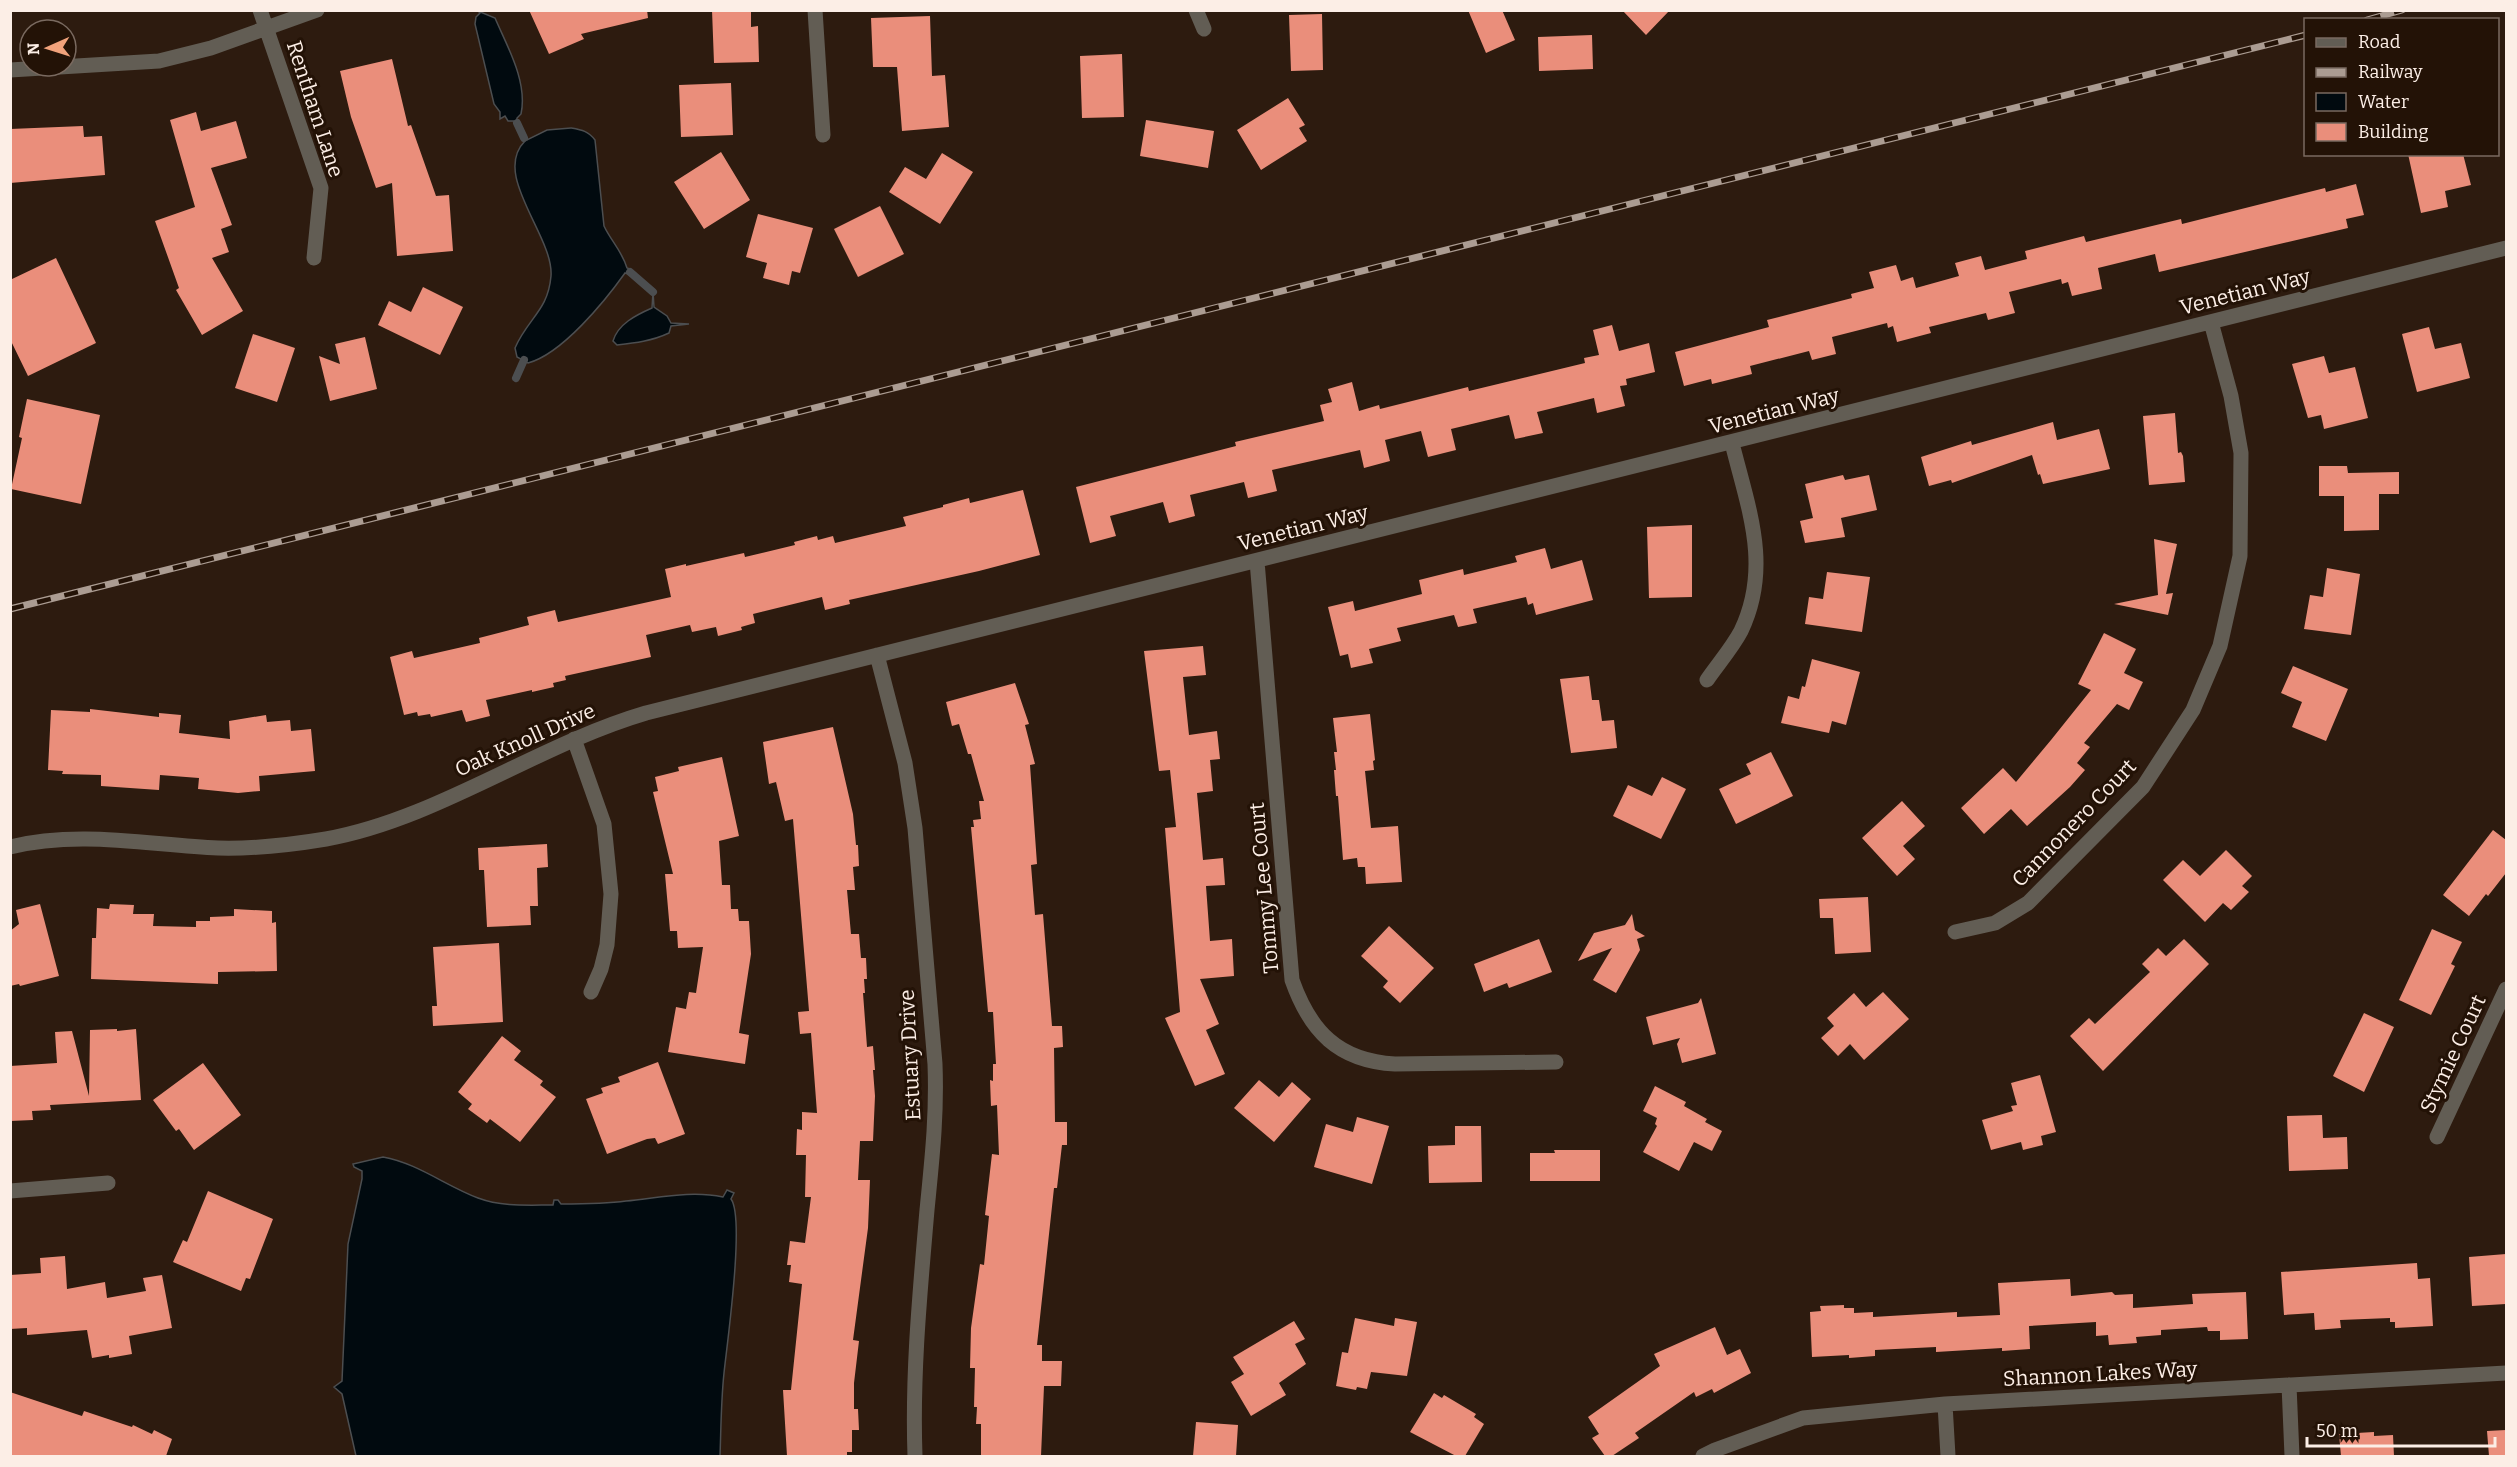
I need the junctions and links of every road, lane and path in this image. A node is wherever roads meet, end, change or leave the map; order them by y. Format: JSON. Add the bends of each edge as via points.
{"nodes":[{"id":1,"x":260,"y":10,"type":"edge"},
{"id":2,"x":317,"y":10,"type":"edge"},
{"id":3,"x":815,"y":10,"type":"edge"},
{"id":4,"x":1196,"y":10,"type":"edge"},
{"id":5,"x":266,"y":29,"type":"junction"},
{"id":6,"x":1204,"y":29,"type":"dead end"},
{"id":7,"x":10,"y":70,"type":"edge"},
{"id":8,"x":823,"y":135,"type":"dead end"},
{"id":9,"x":2506,"y":248,"type":"edge"},
{"id":10,"x":314,"y":258,"type":"dead end"},
{"id":11,"x":2211,"y":322,"type":"junction"},
{"id":12,"x":1732,"y":443,"type":"junction"},
{"id":13,"x":1257,"y":561,"type":"junction"},
{"id":14,"x":1052,"y":612,"type":"joint"},
{"id":15,"x":877,"y":655,"type":"junction"},
{"id":16,"x":1707,"y":680,"type":"dead end"},
{"id":17,"x":574,"y":739,"type":"junction"},
{"id":18,"x":10,"y":847,"type":"edge"},
{"id":19,"x":1955,"y":932,"type":"dead end"},
{"id":20,"x":2506,"y":989,"type":"edge"},
{"id":21,"x":591,"y":992,"type":"dead end"},
{"id":22,"x":1556,"y":1062,"type":"dead end"},
{"id":23,"x":2437,"y":1137,"type":"dead end"},
{"id":24,"x":108,"y":1183,"type":"dead end"},
{"id":25,"x":10,"y":1191,"type":"edge"},
{"id":26,"x":2506,"y":1373,"type":"edge"},
{"id":27,"x":2289,"y":1385,"type":"junction"},
{"id":28,"x":1945,"y":1404,"type":"junction"},
{"id":29,"x":915,"y":1456,"type":"edge"},
{"id":30,"x":1703,"y":1456,"type":"edge"},
{"id":31,"x":1948,"y":1456,"type":"edge"},
{"id":32,"x":2292,"y":1456,"type":"edge"}],
"edges":[{"from":1,"to":5,"type":"street","name":"Rentham Lane"},
{"from":2,"to":5,"type":"street"},
{"from":3,"to":8,"type":"street"},
{"from":4,"to":6,"type":"street"},
{"from":5,"to":7,"type":"street","via":[[159,61]]},
{"from":5,"to":10,"type":"street","name":"Rentham Lane","via":[[321,188]]},
{"from":9,"to":11,"type":"street","name":"Venetian Way"},
{"from":11,"to":12,"type":"street","name":"Venetian Way"},
{"from":11,"to":19,"type":"street","name":"Cannonero Court","via":[[2241,453],[2240,556],[2220,646],[2193,710],[2143,787],[2028,903],[1995,923]]},
{"from":12,"to":13,"type":"street","name":"Venetian Way"},
{"from":12,"to":16,"type":"street","via":[[1754,533],[1757,570],[1750,608],[1740,632]]},
{"from":13,"to":14,"type":"street","name":"Venetian Way"},
{"from":13,"to":22,"type":"street","name":"Tommy Lee Court","via":[[1292,980],[1305,1013],[1334,1044],[1374,1062]]},
{"from":14,"to":15,"type":"street","name":"Oak Knoll Drive"},
{"from":15,"to":17,"type":"street","name":"Oak Knoll Drive","via":[[646,713]]},
{"from":15,"to":29,"type":"street","name":"Estuary Drive","via":[[905,763],[915,828],[935,1064],[933,1164],[913,1398]]},
{"from":17,"to":18,"type":"street","name":"Oak Knoll Drive","via":[[396,819],[329,838],[230,848],[63,838]]},
{"from":17,"to":21,"type":"street","via":[[604,824],[611,901],[607,945]]},
{"from":20,"to":23,"type":"street","name":"Stymie Court"},
{"from":24,"to":25,"type":"street"},
{"from":26,"to":27,"type":"street","name":"Shannon Lakes Way"},
{"from":27,"to":28,"type":"street","name":"Shannon Lakes Way"},
{"from":27,"to":32,"type":"street"},
{"from":28,"to":30,"type":"street","name":"Shannon Lakes Way","via":[[1803,1418]]},
{"from":28,"to":31,"type":"street"}]}
